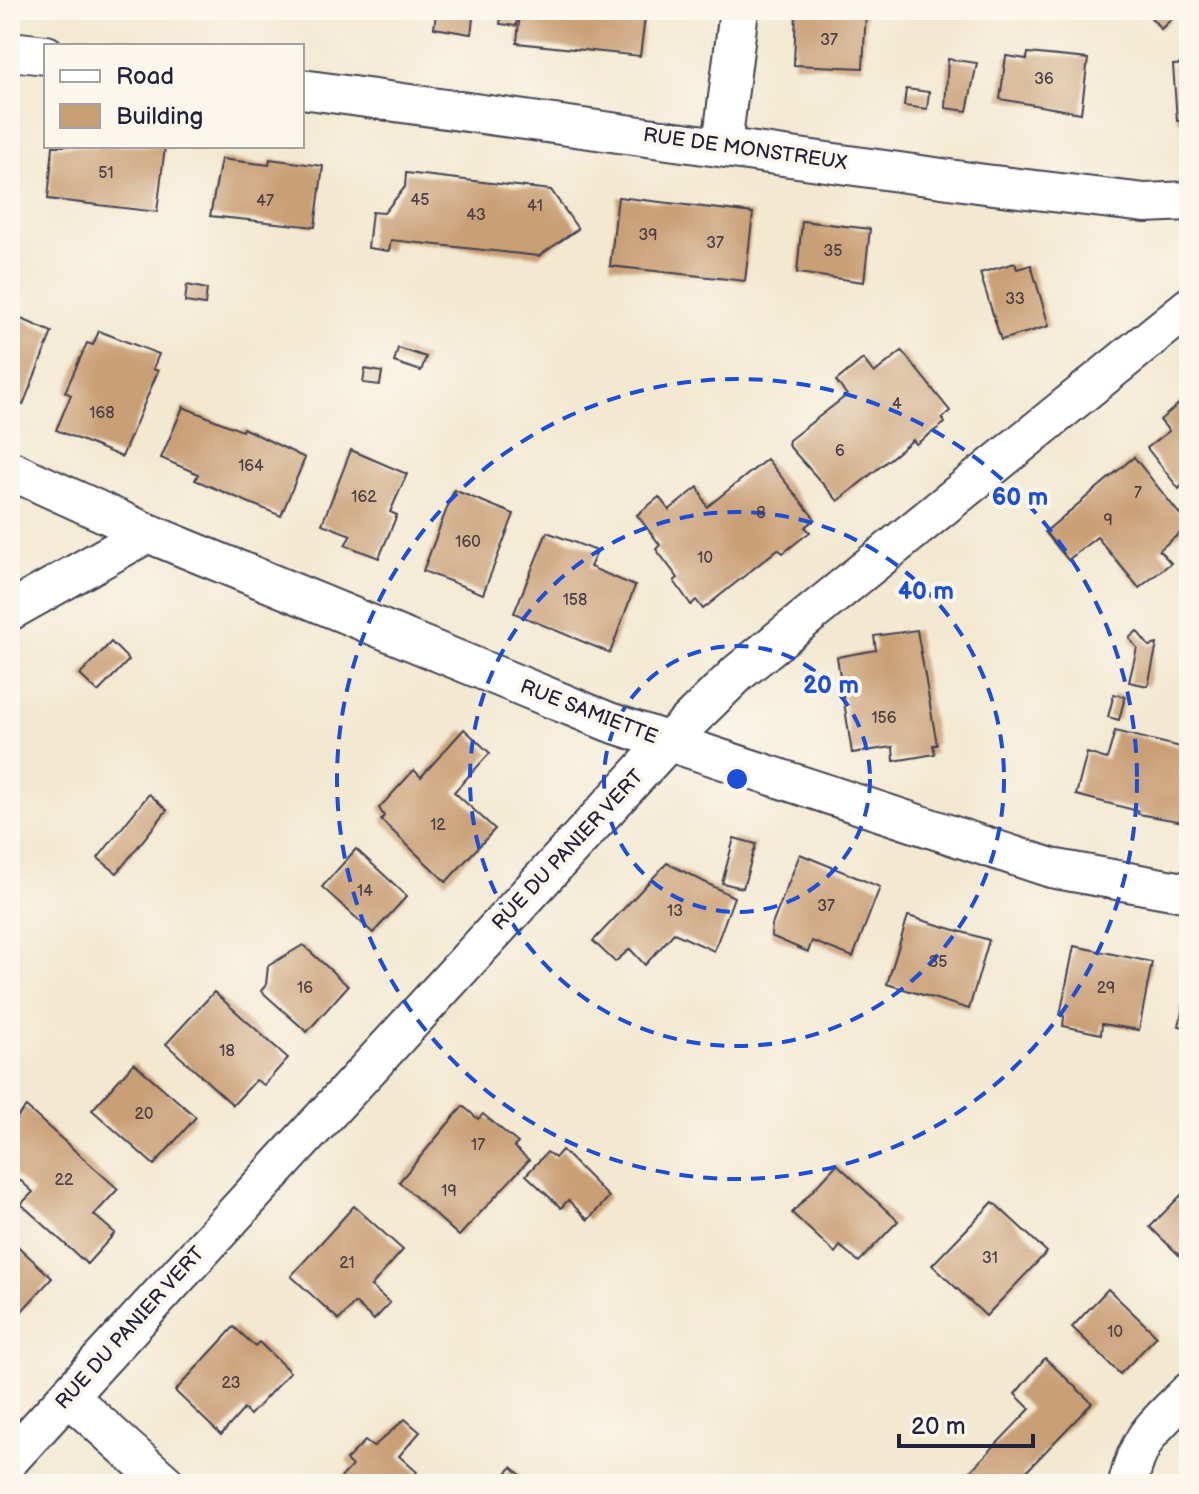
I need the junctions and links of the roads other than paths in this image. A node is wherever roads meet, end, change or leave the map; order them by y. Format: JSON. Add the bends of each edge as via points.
{"nodes":[{"id":1,"x":739,"y":10,"type":"edge"},
{"id":2,"x":10,"y":51,"type":"edge"},
{"id":3,"x":44,"y":55,"type":"edge"},
{"id":4,"x":304,"y":89,"type":"edge"},
{"id":5,"x":722,"y":145,"type":"junction"},
{"id":6,"x":1189,"y":201,"type":"edge"},
{"id":7,"x":1189,"y":307,"type":"edge"},
{"id":8,"x":10,"y":470,"type":"edge"},
{"id":9,"x":148,"y":533,"type":"junction"},
{"id":10,"x":10,"y":611,"type":"edge"},
{"id":11,"x":668,"y":742,"type":"junction"},
{"id":12,"x":1189,"y":893,"type":"edge"},
{"id":13,"x":1189,"y":1392,"type":"edge"},
{"id":14,"x":68,"y":1396,"type":"junction"},
{"id":15,"x":10,"y":1459,"type":"edge"},
{"id":16,"x":166,"y":1484,"type":"edge"},
{"id":17,"x":1128,"y":1484,"type":"edge"}],
"edges":[{"from":1,"to":5,"type":"street"},
{"from":2,"to":3,"type":"street"},
{"from":4,"to":5,"type":"street","name":"RUE DE MONSTREUX"},
{"from":5,"to":6,"type":"street","name":"RUE DE MONSTREUX","via":[[1145,203]]},
{"from":7,"to":11,"type":"street","name":"RUE DU PANIER VERT","via":[[738,673]]},
{"from":8,"to":9,"type":"street","name":"RUE SAMIETTE"},
{"from":9,"to":10,"type":"street"},
{"from":9,"to":11,"type":"street","name":"RUE SAMIETTE"},
{"from":11,"to":12,"type":"street","name":"RUE SAMIETTE","via":[[1051,868]]},
{"from":11,"to":14,"type":"street","name":"RUE DU PANIER VERT"},
{"from":13,"to":17,"type":"street","via":[[1146,1434]]},
{"from":14,"to":15,"type":"street","name":"RUE DU PANIER VERT"},
{"from":14,"to":16,"type":"street"}]}
